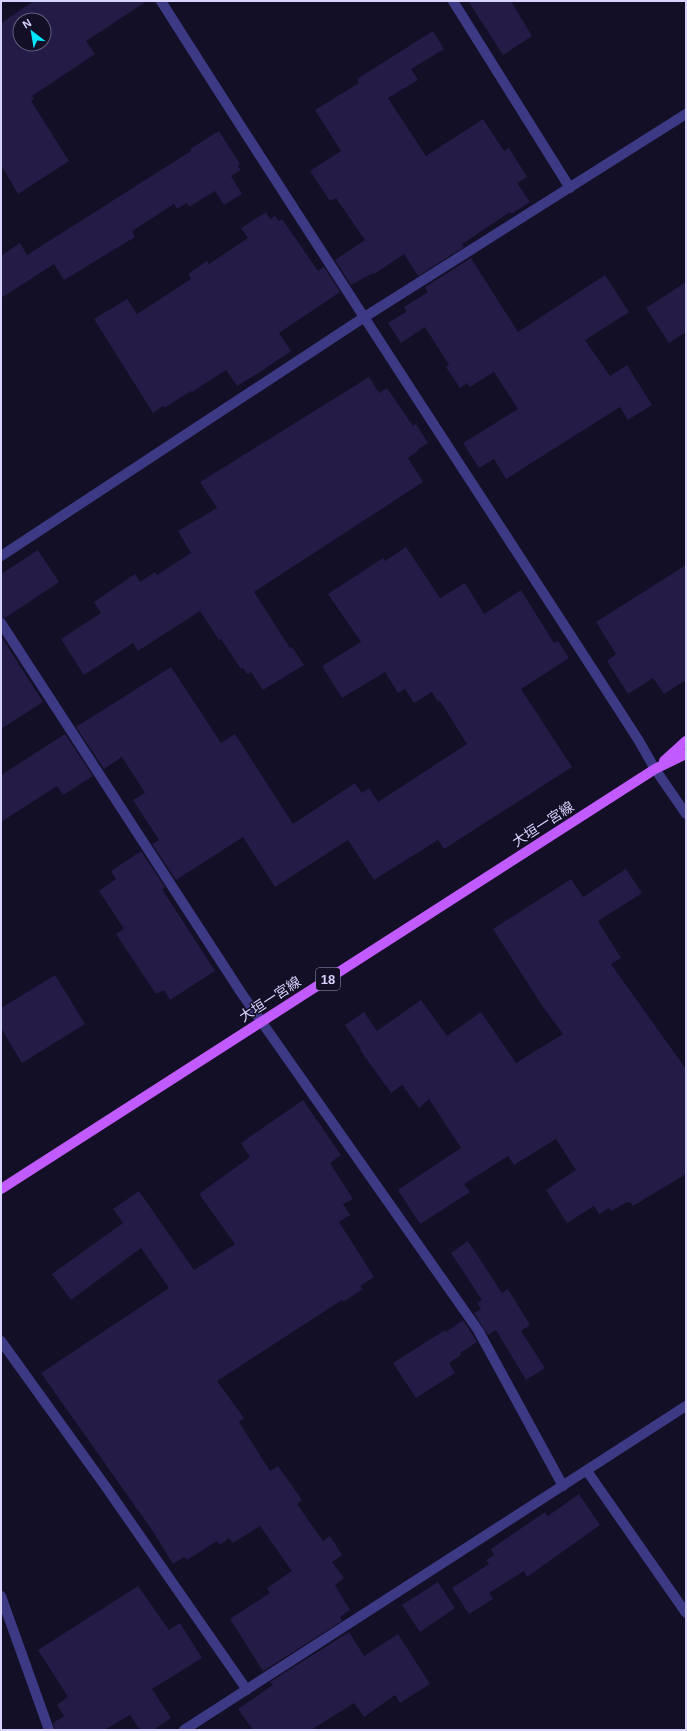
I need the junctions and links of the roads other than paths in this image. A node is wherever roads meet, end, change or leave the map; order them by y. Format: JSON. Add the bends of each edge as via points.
{"nodes":[{"id":1,"x":162,"y":1,"type":"edge"},
{"id":2,"x":454,"y":1,"type":"edge"},
{"id":3,"x":686,"y":114,"type":"edge"},
{"id":4,"x":570,"y":188,"type":"junction"},
{"id":5,"x":363,"y":318,"type":"junction"},
{"id":6,"x":1,"y":556,"type":"edge"},
{"id":7,"x":1,"y":622,"type":"edge"},
{"id":8,"x":686,"y":741,"type":"edge"},
{"id":9,"x":686,"y":754,"type":"edge"},
{"id":10,"x":656,"y":769,"type":"junction"},
{"id":11,"x":686,"y":814,"type":"edge"},
{"id":12,"x":261,"y":1021,"type":"junction"},
{"id":13,"x":1,"y":1189,"type":"edge"},
{"id":14,"x":1,"y":1341,"type":"edge"},
{"id":15,"x":686,"y":1406,"type":"edge"},
{"id":16,"x":587,"y":1471,"type":"junction"},
{"id":17,"x":563,"y":1486,"type":"junction"},
{"id":18,"x":1,"y":1596,"type":"edge"},
{"id":19,"x":686,"y":1612,"type":"edge"},
{"id":20,"x":247,"y":1690,"type":"junction"},
{"id":21,"x":50,"y":1730,"type":"edge"},
{"id":22,"x":184,"y":1730,"type":"edge"}],
"edges":[{"from":1,"to":5,"type":"street"},
{"from":2,"to":4,"type":"street"},
{"from":3,"to":4,"type":"street"},
{"from":4,"to":5,"type":"street"},
{"from":5,"to":6,"type":"street"},
{"from":5,"to":10,"type":"street"},
{"from":7,"to":12,"type":"street"},
{"from":8,"to":10,"type":"main road","name":"大垣一宮線","number":"18"},
{"from":9,"to":10,"type":"main road","name":"大垣一宮線","number":"18"},
{"from":10,"to":11,"type":"street"},
{"from":10,"to":12,"type":"main road","name":"大垣一宮線","number":"18"},
{"from":12,"to":13,"type":"main road","name":"大垣一宮線","number":"18"},
{"from":12,"to":17,"type":"street","via":[[478,1330]]},
{"from":14,"to":20,"type":"street"},
{"from":15,"to":16,"type":"street"},
{"from":16,"to":17,"type":"street"},
{"from":16,"to":19,"type":"street"},
{"from":17,"to":20,"type":"street"},
{"from":18,"to":21,"type":"street"},
{"from":20,"to":22,"type":"street"}]}
